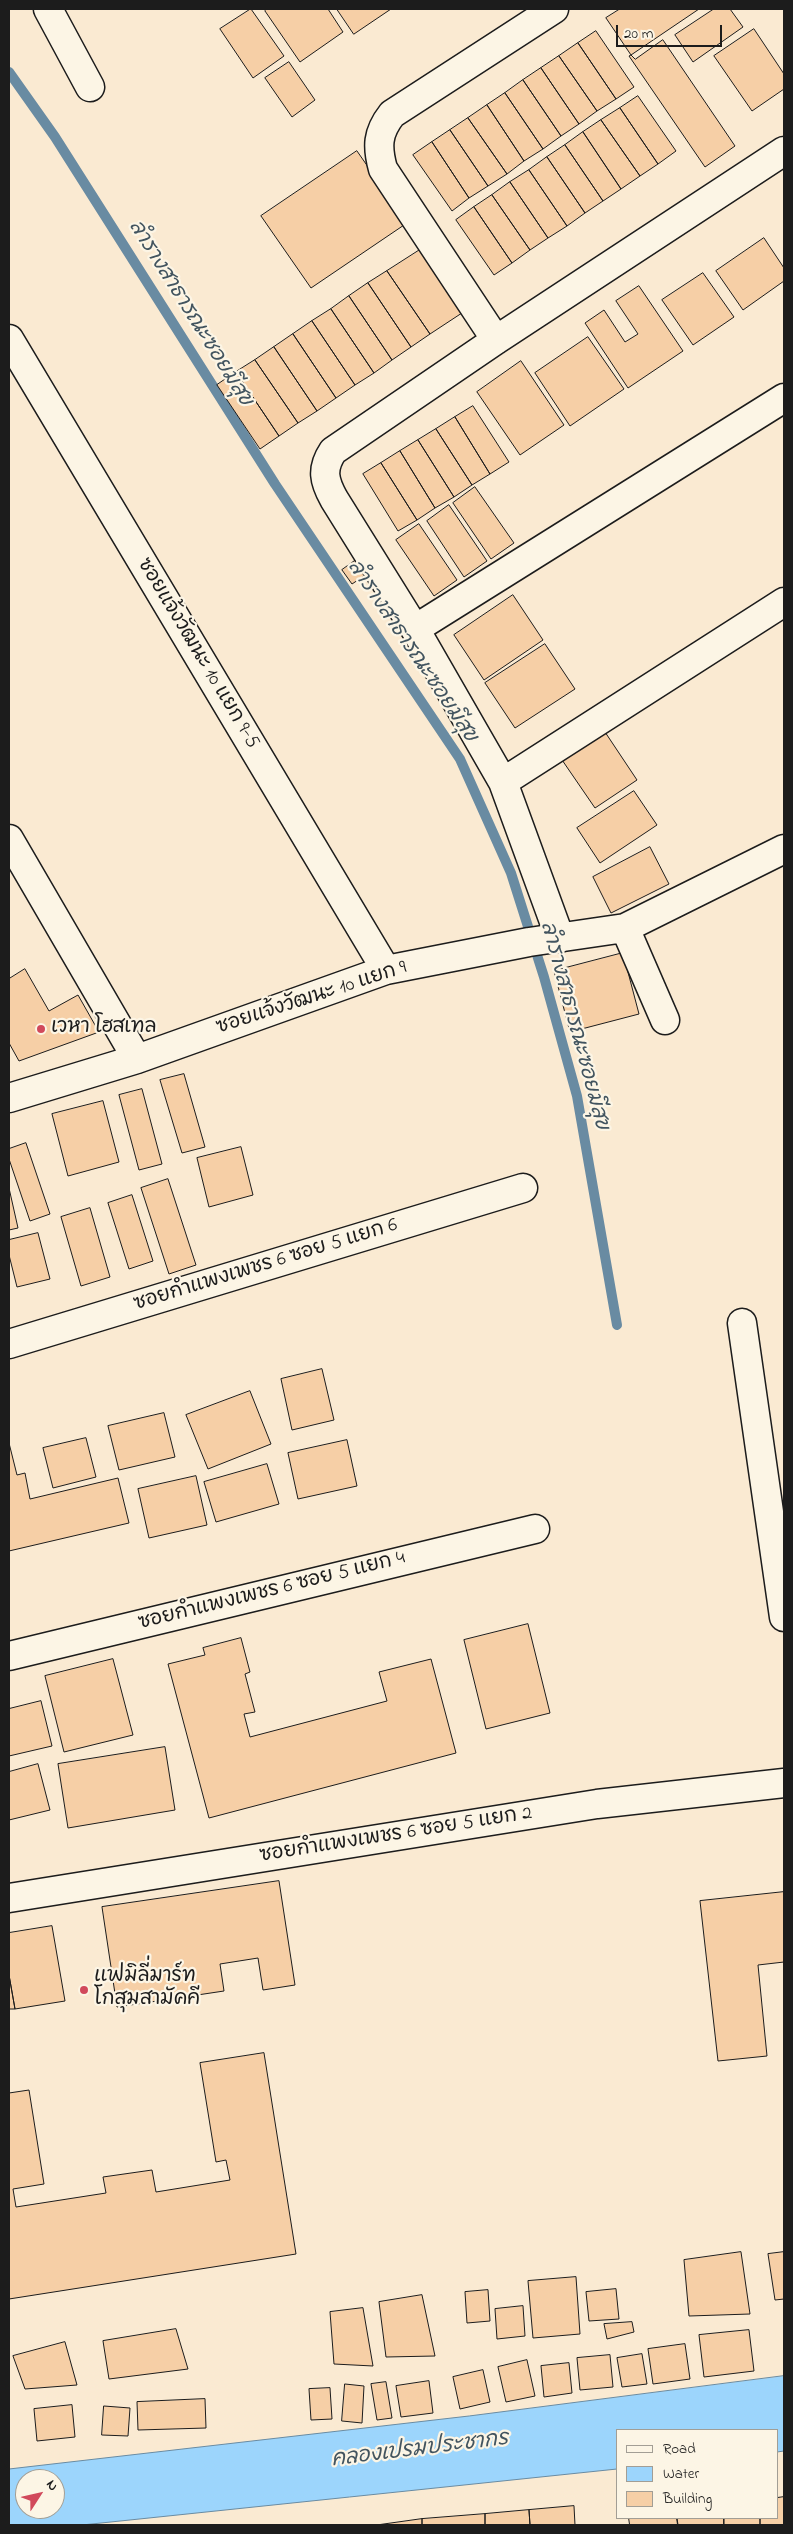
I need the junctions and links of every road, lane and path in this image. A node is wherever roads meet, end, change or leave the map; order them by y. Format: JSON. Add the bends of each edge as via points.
{"nodes":[{"id":1,"x":48,"y":9,"type":"edge"},
{"id":2,"x":554,"y":9,"type":"edge"},
{"id":3,"x":90,"y":87,"type":"dead end"},
{"id":4,"x":784,"y":151,"type":"edge"},
{"id":5,"x":9,"y":339,"type":"edge"},
{"id":6,"x":496,"y":340,"type":"junction"},
{"id":7,"x":784,"y":398,"type":"edge"},
{"id":8,"x":784,"y":602,"type":"edge"},
{"id":9,"x":415,"y":629,"type":"junction"},
{"id":10,"x":502,"y":782,"type":"junction"},
{"id":11,"x":9,"y":839,"type":"edge"},
{"id":12,"x":784,"y":849,"type":"edge"},
{"id":13,"x":624,"y":928,"type":"junction"},
{"id":14,"x":544,"y":940,"type":"junction"},
{"id":15,"x":386,"y":970,"type":"junction"},
{"id":16,"x":665,"y":1020,"type":"dead end"},
{"id":17,"x":138,"y":1059,"type":"junction"},
{"id":18,"x":9,"y":1098,"type":"edge"},
{"id":19,"x":523,"y":1188,"type":"dead end"},
{"id":20,"x":742,"y":1323,"type":"dead end"},
{"id":21,"x":9,"y":1344,"type":"edge"},
{"id":22,"x":535,"y":1528,"type":"dead end"},
{"id":23,"x":784,"y":1617,"type":"edge"},
{"id":24,"x":9,"y":1656,"type":"edge"},
{"id":25,"x":784,"y":1783,"type":"edge"},
{"id":26,"x":9,"y":1898,"type":"edge"}],
"edges":[{"from":1,"to":3,"type":"street"},
{"from":2,"to":6,"type":"street","via":[[392,114],[378,139],[383,169]]},
{"from":4,"to":6,"type":"street"},
{"from":5,"to":15,"type":"street","name":"ซอยแจ้งวัฒนะ 10 แยก 9-5"},
{"from":6,"to":9,"type":"street","via":[[333,451],[324,471],[334,499]]},
{"from":7,"to":9,"type":"street"},
{"from":8,"to":10,"type":"street"},
{"from":9,"to":10,"type":"street"},
{"from":10,"to":14,"type":"street"},
{"from":11,"to":17,"type":"street"},
{"from":12,"to":13,"type":"street","name":"ซอยแจ้งวัฒนะ 10 แยก 9"},
{"from":13,"to":14,"type":"street","name":"ซอยแจ้งวัฒนะ 10 แยก 9"},
{"from":13,"to":16,"type":"street"},
{"from":14,"to":15,"type":"street","name":"ซอยแจ้งวัฒนะ 10 แยก 9"},
{"from":15,"to":17,"type":"street","name":"ซอยแจ้งวัฒนะ 10 แยก 9"},
{"from":17,"to":18,"type":"street","name":"ซอยแจ้งวัฒนะ 10 แยก 9"},
{"from":19,"to":21,"type":"street","name":"ซอยกำแพงเพชร 6 ซอย 5 แยก 6"},
{"from":20,"to":23,"type":"street"},
{"from":22,"to":24,"type":"street","name":"ซอยกำแพงเพชร 6 ซอย 5 แยก 4"},
{"from":25,"to":26,"type":"street","name":"ซอยกำแพงเพชร 6 ซอย 5 แยก 2","via":[[597,1804]]}]}
